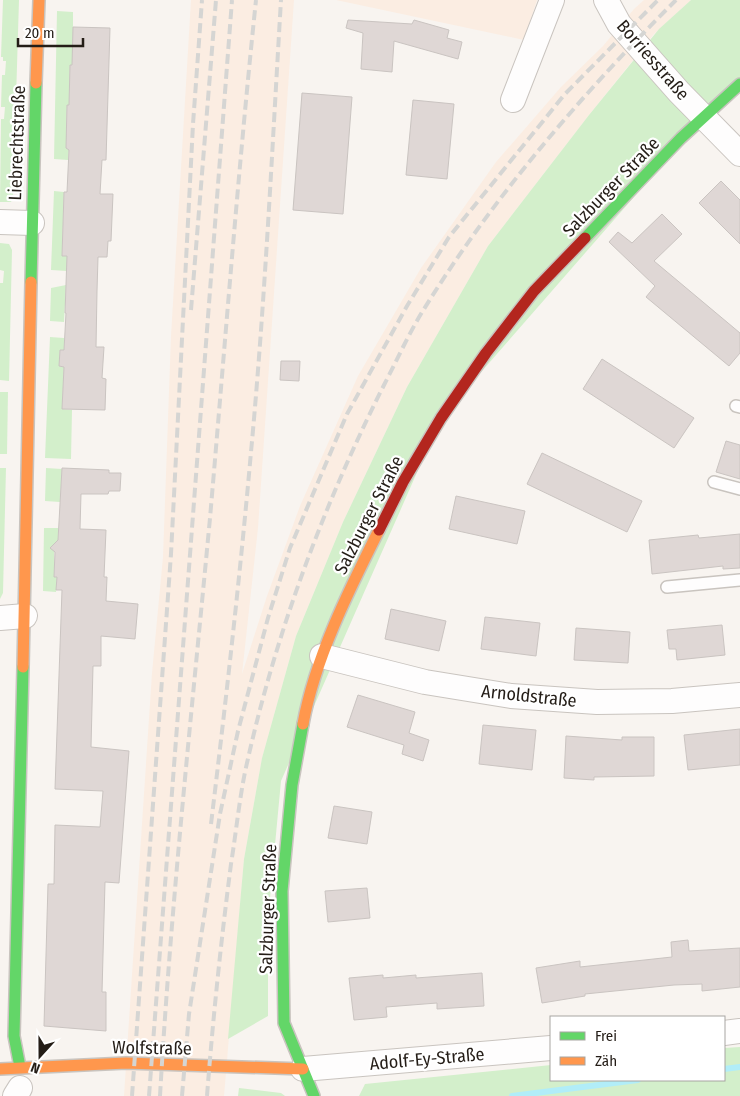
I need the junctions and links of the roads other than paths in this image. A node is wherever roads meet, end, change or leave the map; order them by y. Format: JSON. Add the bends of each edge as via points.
{"nodes":[{"id":1,"x":39,"y":0,"type":"edge"},
{"id":2,"x":552,"y":0,"type":"edge"},
{"id":3,"x":606,"y":0,"type":"edge"},
{"id":4,"x":740,"y":84,"type":"edge"},
{"id":5,"x":513,"y":100,"type":"dead end"},
{"id":6,"x":703,"y":118,"type":"junction"},
{"id":7,"x":740,"y":154,"type":"edge"},
{"id":8,"x":0,"y":222,"type":"edge"},
{"id":9,"x":32,"y":223,"type":"junction"},
{"id":10,"x":714,"y":482,"type":"dead end"},
{"id":11,"x":740,"y":489,"type":"edge"},
{"id":12,"x":740,"y":580,"type":"edge"},
{"id":13,"x":667,"y":587,"type":"dead end"},
{"id":14,"x":25,"y":616,"type":"junction"},
{"id":15,"x":0,"y":618,"type":"edge"},
{"id":16,"x":322,"y":656,"type":"junction"},
{"id":17,"x":740,"y":695,"type":"edge"},
{"id":18,"x":740,"y":1031,"type":"edge"},
{"id":19,"x":725,"y":1033,"type":"edge"},
{"id":20,"x":550,"y":1048,"type":"edge"},
{"id":21,"x":0,"y":1069,"type":"edge"},
{"id":22,"x":303,"y":1070,"type":"junction"},
{"id":23,"x":18,"y":1084,"type":"edge"},
{"id":24,"x":314,"y":1096,"type":"edge"}],
"edges":[{"from":1,"to":9,"type":"street","name":"Liebrechtstraße"},
{"from":2,"to":5,"type":"street"},
{"from":3,"to":6,"type":"street","name":"Borriesstraße","via":[[619,24]]},
{"from":4,"to":6,"type":"street","name":"Salzburger Straße"},
{"from":6,"to":7,"type":"street","name":"Borriesstraße"},
{"from":6,"to":16,"type":"street","name":"Salzburger Straße","via":[[534,291],[486,353],[441,418],[403,482],[360,568]]},
{"from":8,"to":9,"type":"street"},
{"from":9,"to":14,"type":"street","name":"Liebrechtstraße"},
{"from":10,"to":11,"type":"lane"},
{"from":12,"to":13,"type":"lane"},
{"from":14,"to":15,"type":"street"},
{"from":14,"to":23,"type":"street","name":"Liebrechtstraße","via":[[13,888],[14,1036]]},
{"from":16,"to":17,"type":"street","name":"Arnoldstraße","via":[[424,682],[511,696],[598,702],[672,701]]},
{"from":16,"to":22,"type":"street","name":"Salzburger Straße","via":[[304,719],[292,785],[282,891],[284,1023]]},
{"from":18,"to":19,"type":"street"},
{"from":20,"to":22,"type":"street","name":"Adolf-Ey-Straße"},
{"from":21,"to":23,"type":"street","name":"Wolfstraße"},
{"from":22,"to":23,"type":"street","name":"Wolfstraße","via":[[126,1063]]},
{"from":22,"to":24,"type":"street","name":"Salzburger Straße"}]}
